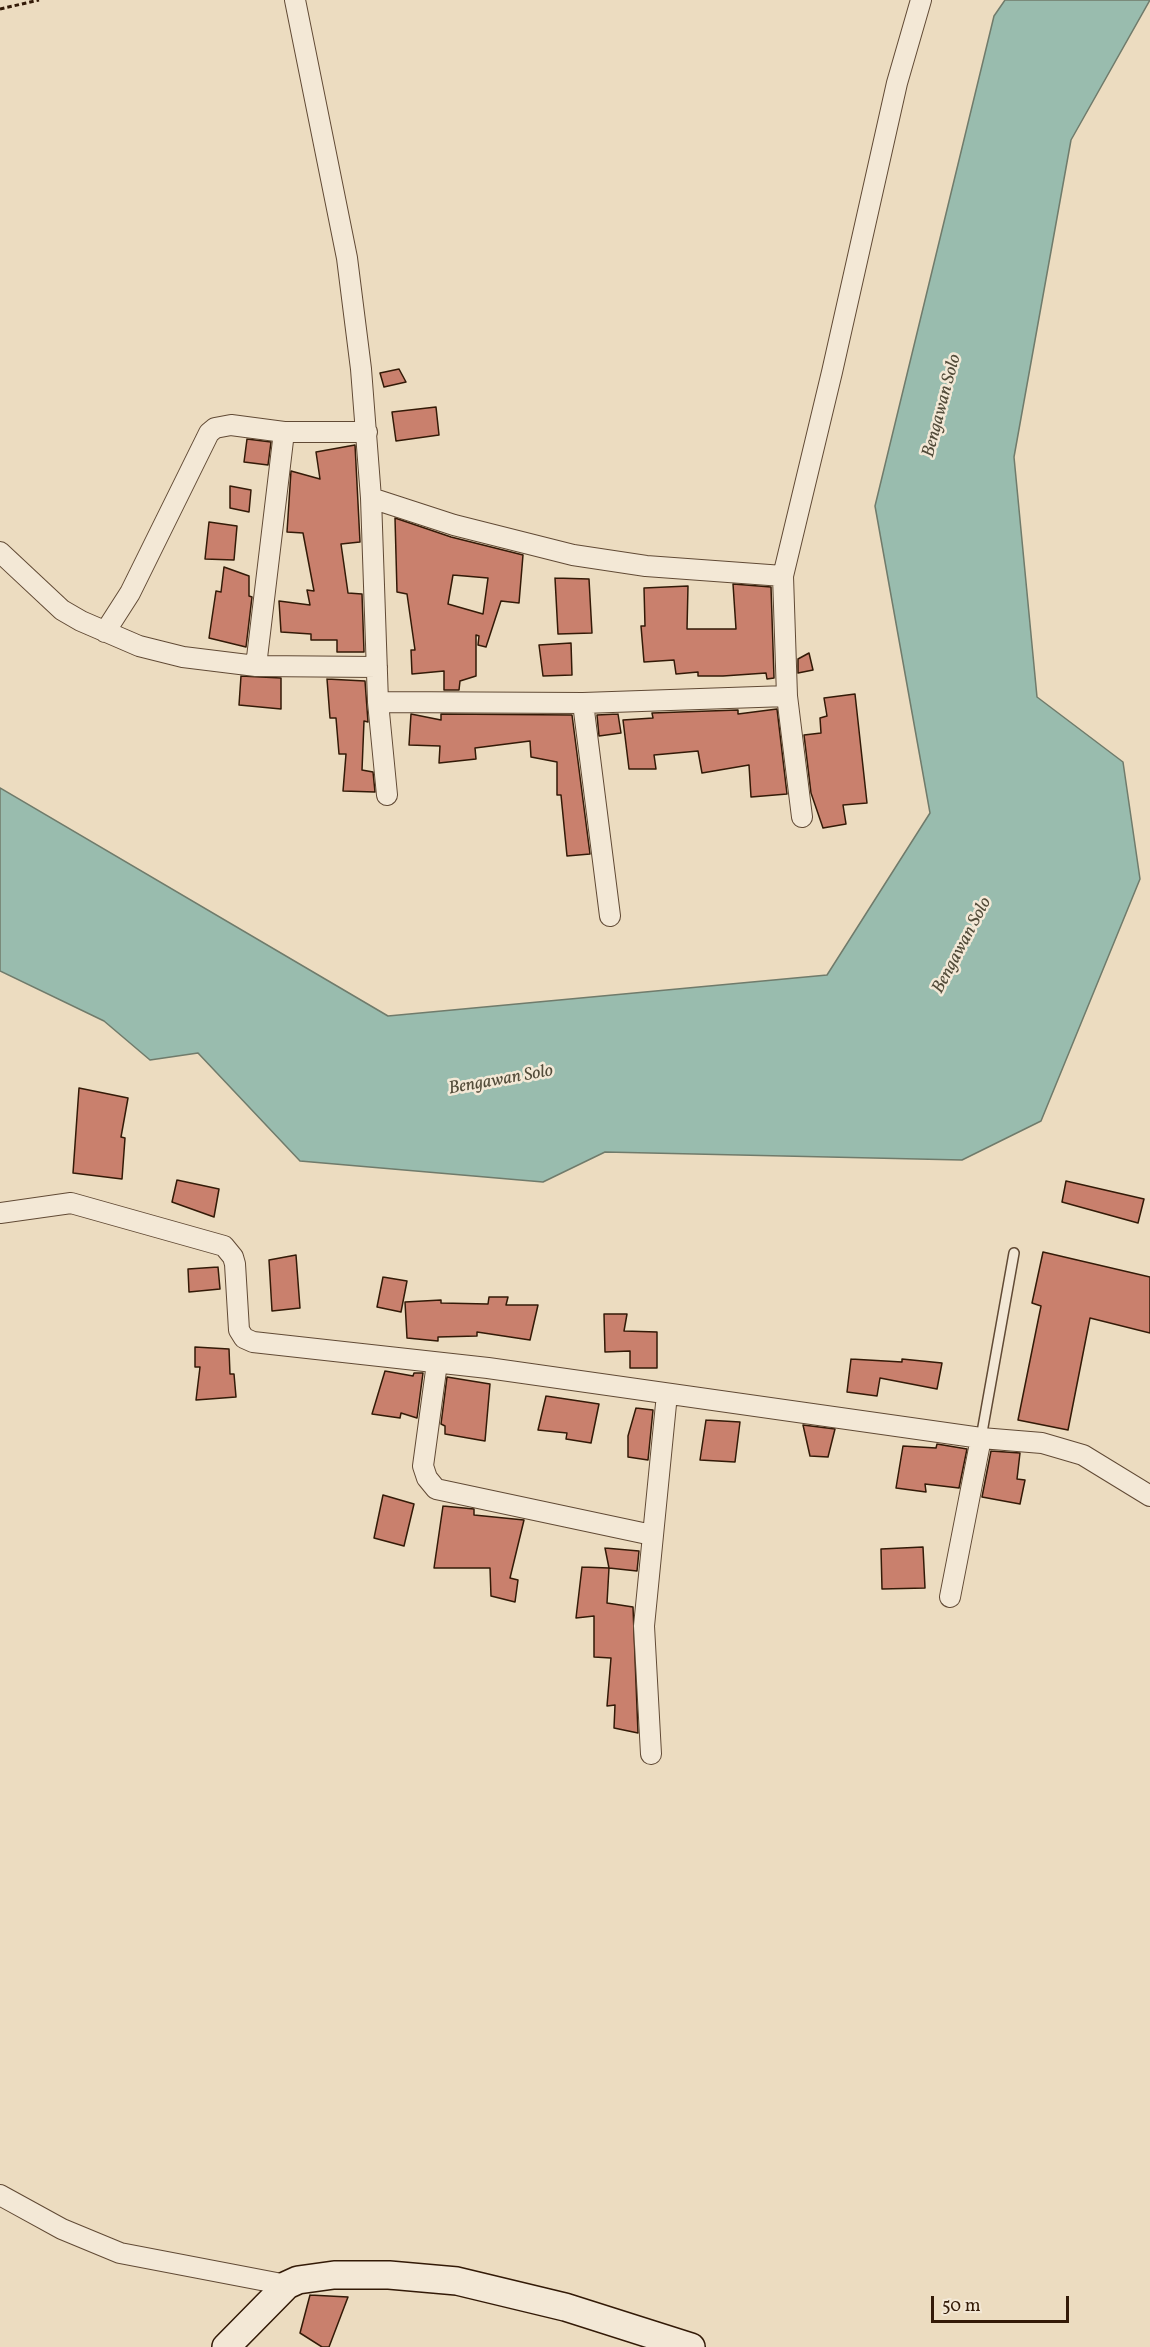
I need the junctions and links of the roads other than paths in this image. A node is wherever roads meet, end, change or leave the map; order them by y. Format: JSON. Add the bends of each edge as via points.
{"nodes":[{"id":1,"x":296,"y":0,"type":"edge"},
{"id":2,"x":921,"y":0,"type":"edge"},
{"id":3,"x":284,"y":432,"type":"junction"},
{"id":4,"x":367,"y":432,"type":"junction"},
{"id":5,"x":371,"y":498,"type":"junction"},
{"id":6,"x":0,"y":552,"type":"edge"},
{"id":7,"x":783,"y":576,"type":"junction"},
{"id":8,"x":105,"y":632,"type":"junction"},
{"id":9,"x":256,"y":666,"type":"junction"},
{"id":10,"x":377,"y":667,"type":"junction"},
{"id":11,"x":787,"y":696,"type":"junction"},
{"id":12,"x":378,"y":702,"type":"junction"},
{"id":13,"x":583,"y":703,"type":"junction"},
{"id":14,"x":387,"y":795,"type":"dead end"},
{"id":15,"x":802,"y":817,"type":"dead end"},
{"id":16,"x":610,"y":916,"type":"dead end"},
{"id":17,"x":5,"y":1212,"type":"edge"},
{"id":18,"x":1014,"y":1253,"type":"dead end"},
{"id":19,"x":437,"y":1363,"type":"junction"},
{"id":20,"x":667,"y":1394,"type":"junction"},
{"id":21,"x":981,"y":1437,"type":"junction"},
{"id":22,"x":1150,"y":1496,"type":"edge"},
{"id":23,"x":652,"y":1535,"type":"junction"},
{"id":24,"x":950,"y":1597,"type":"dead end"},
{"id":25,"x":651,"y":1754,"type":"dead end"},
{"id":26,"x":0,"y":2195,"type":"edge"},
{"id":27,"x":287,"y":2286,"type":"junction"},
{"id":28,"x":226,"y":2347,"type":"edge"},
{"id":29,"x":691,"y":2347,"type":"edge"}],
"edges":[{"from":1,"to":4,"type":"street","via":[[347,258]]},
{"from":2,"to":7,"type":"street","via":[[897,82]]},
{"from":3,"to":4,"type":"street"},
{"from":3,"to":8,"type":"street","via":[[231,425],[208,433],[130,593]]},
{"from":3,"to":9,"type":"street"},
{"from":4,"to":5,"type":"street"},
{"from":5,"to":7,"type":"street","via":[[454,525],[573,555],[646,566]]},
{"from":5,"to":10,"type":"street"},
{"from":6,"to":8,"type":"street","via":[[62,610]]},
{"from":7,"to":11,"type":"street"},
{"from":8,"to":9,"type":"street","via":[[183,657]]},
{"from":9,"to":10,"type":"street"},
{"from":10,"to":12,"type":"street"},
{"from":11,"to":13,"type":"street"},
{"from":11,"to":15,"type":"street"},
{"from":12,"to":13,"type":"street"},
{"from":12,"to":14,"type":"street"},
{"from":13,"to":16,"type":"street"},
{"from":17,"to":19,"type":"street","via":[[71,1203],[224,1246],[235,1264],[239,1330],[253,1342]]},
{"from":18,"to":21,"type":"lane"},
{"from":19,"to":20,"type":"street"},
{"from":19,"to":23,"type":"street","via":[[424,1458],[424,1473],[430,1484],[447,1493]]},
{"from":20,"to":21,"type":"street"},
{"from":20,"to":23,"type":"street"},
{"from":21,"to":22,"type":"street","via":[[1071,1450]]},
{"from":21,"to":24,"type":"street"},
{"from":23,"to":25,"type":"street","via":[[644,1626]]},
{"from":26,"to":27,"type":"street","via":[[62,2229],[120,2253]]},
{"from":27,"to":28,"type":"street"},
{"from":27,"to":29,"type":"street","via":[[320,2275],[389,2275],[457,2281],[565,2307]]}]}
